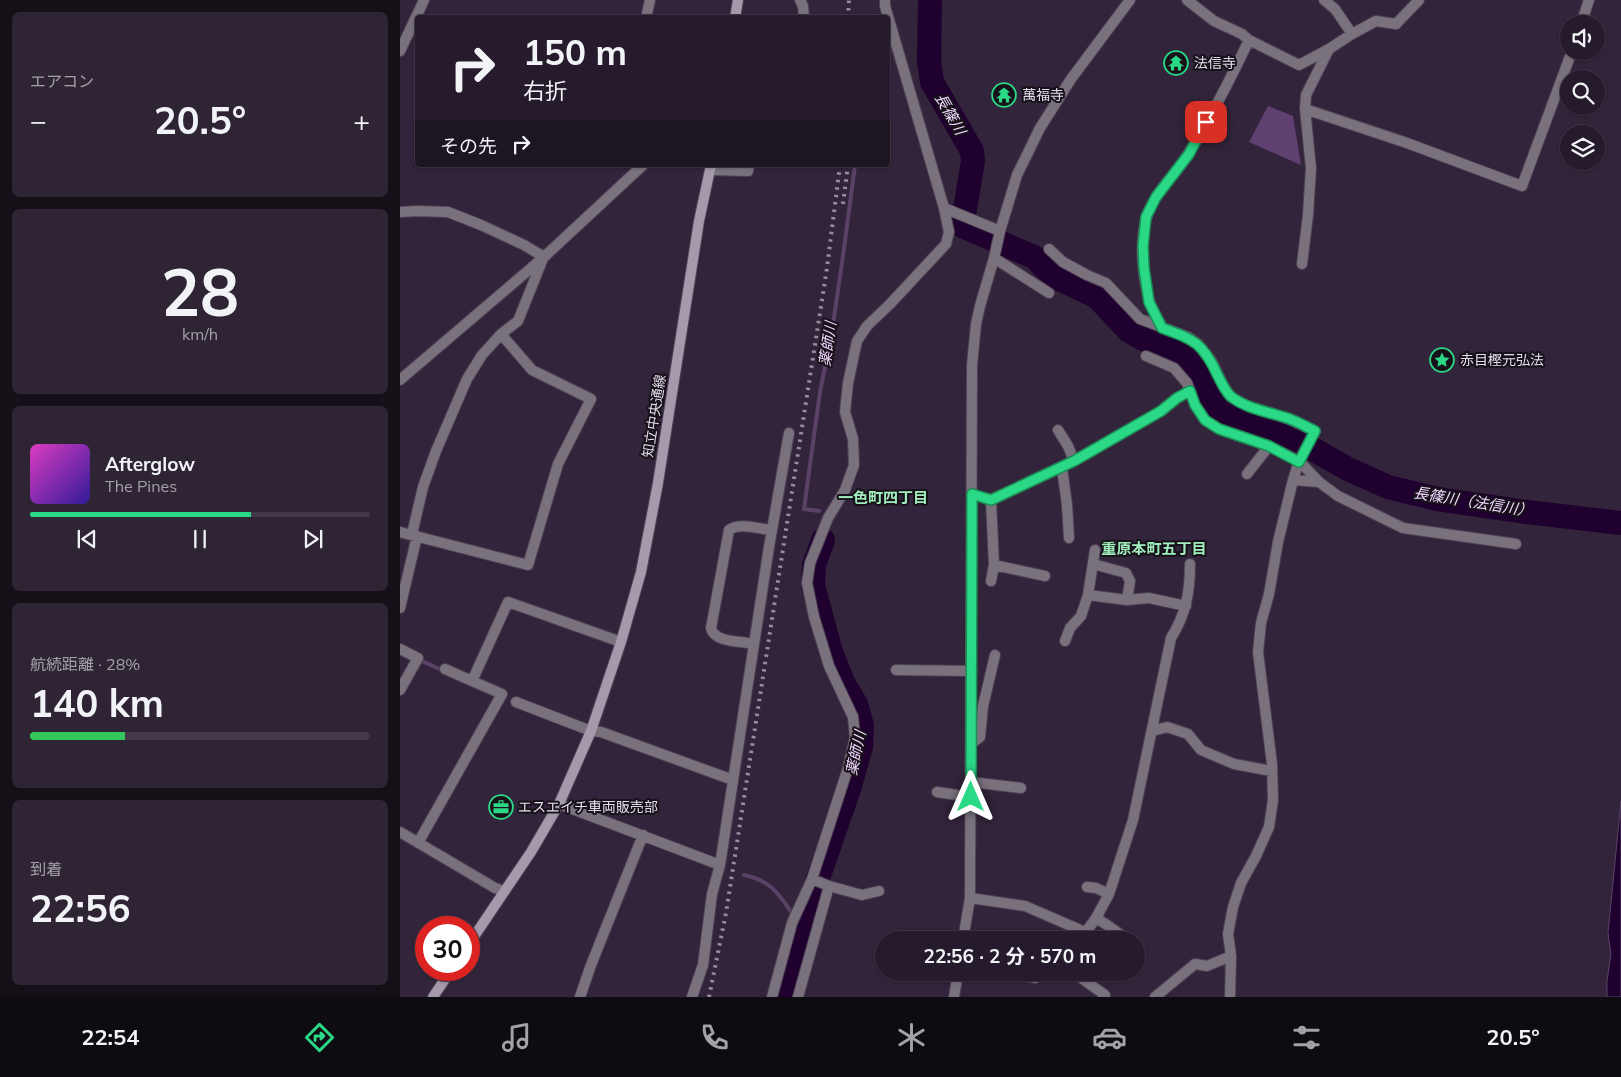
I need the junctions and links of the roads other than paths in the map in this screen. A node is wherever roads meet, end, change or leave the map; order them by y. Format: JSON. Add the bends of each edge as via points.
{"nodes":[{"id":1,"x":424,"y":0,"type":"edge"},
{"id":2,"x":650,"y":0,"type":"edge"},
{"id":3,"x":738,"y":0,"type":"edge"},
{"id":4,"x":800,"y":0,"type":"edge"},
{"id":5,"x":884,"y":0,"type":"edge"},
{"id":6,"x":1130,"y":0,"type":"edge"},
{"id":7,"x":1187,"y":0,"type":"edge"},
{"id":8,"x":1324,"y":0,"type":"edge"},
{"id":9,"x":1418,"y":0,"type":"edge"},
{"id":10,"x":1590,"y":0,"type":"edge"},
{"id":11,"x":1199,"y":4,"type":"edge"},
{"id":12,"x":417,"y":15,"type":"edge"},
{"id":13,"x":647,"y":15,"type":"edge"},
{"id":14,"x":736,"y":15,"type":"edge"},
{"id":15,"x":804,"y":15,"type":"edge"},
{"id":16,"x":888,"y":15,"type":"edge"},
{"id":17,"x":1584,"y":15,"type":"edge"},
{"id":18,"x":415,"y":19,"type":"edge"},
{"id":19,"x":890,"y":23,"type":"edge"},
{"id":20,"x":1352,"y":34,"type":"junction"},
{"id":21,"x":1249,"y":40,"type":"junction"},
{"id":22,"x":1329,"y":49,"type":"junction"},
{"id":23,"x":400,"y":51,"type":"edge"},
{"id":24,"x":1569,"y":60,"type":"edge"},
{"id":25,"x":1305,"y":109,"type":"junction"},
{"id":26,"x":638,"y":167,"type":"edge"},
{"id":27,"x":710,"y":167,"type":"edge"},
{"id":28,"x":749,"y":167,"type":"edge"},
{"id":29,"x":944,"y":208,"type":"junction"},
{"id":30,"x":400,"y":212,"type":"edge"},
{"id":31,"x":1000,"y":234,"type":"junction"},
{"id":32,"x":1049,"y":250,"type":"dead end"},
{"id":33,"x":996,"y":252,"type":"junction"},
{"id":34,"x":544,"y":257,"type":"junction"},
{"id":35,"x":1302,"y":264,"type":"dead end"},
{"id":36,"x":1048,"y":293,"type":"dead end"},
{"id":37,"x":1162,"y":328,"type":"junction"},
{"id":38,"x":500,"y":334,"type":"junction"},
{"id":39,"x":1146,"y":356,"type":"dead end"},
{"id":40,"x":400,"y":380,"type":"edge"},
{"id":41,"x":1190,"y":391,"type":"junction"},
{"id":42,"x":1058,"y":430,"type":"dead end"},
{"id":43,"x":788,"y":433,"type":"dead end"},
{"id":44,"x":1269,"y":446,"type":"junction"},
{"id":45,"x":1074,"y":461,"type":"junction"},
{"id":46,"x":1299,"y":462,"type":"junction"},
{"id":47,"x":1062,"y":468,"type":"junction"},
{"id":48,"x":1247,"y":474,"type":"dead end"},
{"id":49,"x":1293,"y":480,"type":"junction"},
{"id":50,"x":1319,"y":482,"type":"junction"},
{"id":51,"x":972,"y":494,"type":"junction"},
{"id":52,"x":991,"y":500,"type":"junction"},
{"id":53,"x":772,"y":530,"type":"junction"},
{"id":54,"x":400,"y":532,"type":"edge"},
{"id":55,"x":415,"y":535,"type":"junction"},
{"id":56,"x":1069,"y":538,"type":"dead end"},
{"id":57,"x":1516,"y":544,"type":"dead end"},
{"id":58,"x":1095,"y":550,"type":"dead end"},
{"id":59,"x":1093,"y":564,"type":"junction"},
{"id":60,"x":1190,"y":564,"type":"dead end"},
{"id":61,"x":994,"y":565,"type":"junction"},
{"id":62,"x":1046,"y":576,"type":"dead end"},
{"id":63,"x":991,"y":581,"type":"dead end"},
{"id":64,"x":1088,"y":595,"type":"junction"},
{"id":65,"x":1127,"y":600,"type":"junction"},
{"id":66,"x":1186,"y":606,"type":"junction"},
{"id":67,"x":400,"y":608,"type":"edge"},
{"id":68,"x":1065,"y":641,"type":"dead end"},
{"id":69,"x":621,"y":642,"type":"junction"},
{"id":70,"x":754,"y":644,"type":"junction"},
{"id":71,"x":400,"y":649,"type":"edge"},
{"id":72,"x":995,"y":655,"type":"dead end"},
{"id":73,"x":445,"y":669,"type":"dead end"},
{"id":74,"x":896,"y":670,"type":"dead end"},
{"id":75,"x":972,"y":671,"type":"junction"},
{"id":76,"x":472,"y":681,"type":"junction"},
{"id":77,"x":400,"y":690,"type":"edge"},
{"id":78,"x":516,"y":702,"type":"dead end"},
{"id":79,"x":591,"y":731,"type":"junction"},
{"id":80,"x":1152,"y":732,"type":"junction"},
{"id":81,"x":971,"y":744,"type":"junction"},
{"id":82,"x":1272,"y":771,"type":"junction"},
{"id":83,"x":733,"y":780,"type":"junction"},
{"id":84,"x":971,"y":782,"type":"junction"},
{"id":85,"x":1021,"y":788,"type":"dead end"},
{"id":86,"x":937,"y":792,"type":"dead end"},
{"id":87,"x":971,"y":797,"type":"junction"},
{"id":88,"x":559,"y":804,"type":"junction"},
{"id":89,"x":400,"y":832,"type":"edge"},
{"id":90,"x":643,"y":835,"type":"junction"},
{"id":91,"x":418,"y":842,"type":"junction"},
{"id":92,"x":720,"y":865,"type":"junction"},
{"id":93,"x":812,"y":879,"type":"junction"},
{"id":94,"x":828,"y":885,"type":"junction"},
{"id":95,"x":1087,"y":888,"type":"dead end"},
{"id":96,"x":504,"y":891,"type":"junction"},
{"id":97,"x":879,"y":891,"type":"dead end"},
{"id":98,"x":1109,"y":894,"type":"junction"},
{"id":99,"x":970,"y":898,"type":"junction"},
{"id":100,"x":1096,"y":918,"type":"junction"},
{"id":101,"x":480,"y":927,"type":"edge"},
{"id":102,"x":964,"y":931,"type":"edge"},
{"id":103,"x":1073,"y":931,"type":"edge"},
{"id":104,"x":1087,"y":931,"type":"edge"},
{"id":105,"x":1116,"y":931,"type":"edge"},
{"id":106,"x":1231,"y":956,"type":"junction"},
{"id":107,"x":444,"y":981,"type":"edge"},
{"id":108,"x":957,"y":981,"type":"edge"},
{"id":109,"x":1086,"y":981,"type":"edge"},
{"id":110,"x":433,"y":997,"type":"edge"},
{"id":111,"x":580,"y":997,"type":"edge"},
{"id":112,"x":692,"y":997,"type":"edge"},
{"id":113,"x":772,"y":997,"type":"edge"},
{"id":114,"x":798,"y":997,"type":"edge"},
{"id":115,"x":954,"y":997,"type":"edge"},
{"id":116,"x":1103,"y":997,"type":"edge"},
{"id":117,"x":1155,"y":997,"type":"edge"},
{"id":118,"x":1230,"y":997,"type":"edge"}],
"edges":[{"from":1,"to":12,"type":"street"},
{"from":2,"to":13,"type":"street"},
{"from":3,"to":14,"type":"street"},
{"from":4,"to":15,"type":"street"},
{"from":5,"to":16,"type":"street"},
{"from":6,"to":31,"type":"street","via":[[1071,79],[1040,128],[1017,175]]},
{"from":7,"to":11,"type":"street"},
{"from":8,"to":20,"type":"street","via":[[1335,9]]},
{"from":9,"to":20,"type":"street","via":[[1396,24],[1376,21]]},
{"from":10,"to":17,"type":"street"},
{"from":11,"to":21,"type":"street","via":[[1214,21]]},
{"from":18,"to":23,"type":"street"},
{"from":19,"to":29,"type":"street"},
{"from":20,"to":22,"type":"street"},
{"from":21,"to":22,"type":"street","via":[[1299,66]]},
{"from":21,"to":37,"type":"street","via":[[1189,154],[1156,197],[1146,217],[1144,268],[1149,302]]},
{"from":22,"to":25,"type":"street","via":[[1306,95]]},
{"from":24,"to":25,"type":"street","via":[[1522,186]]},
{"from":25,"to":35,"type":"street","via":[[1311,168]]},
{"from":26,"to":34,"type":"street"},
{"from":27,"to":28,"type":"street","via":[[748,171]]},
{"from":27,"to":69,"type":"street","name":"知立中央通線","via":[[658,483],[641,572]]},
{"from":29,"to":31,"type":"street"},
{"from":29,"to":93,"type":"street","via":[[949,232],[946,244],[867,326],[857,341],[846,412],[853,439],[854,465],[810,563],[807,583],[814,617],[829,666],[853,717],[855,736],[848,768]]},
{"from":30,"to":34,"type":"street","via":[[448,212]]},
{"from":31,"to":33,"type":"street"},
{"from":32,"to":37,"type":"street","via":[[1063,262],[1106,283],[1140,319]]},
{"from":33,"to":36,"type":"street"},
{"from":33,"to":51,"type":"street","via":[[976,324],[972,365]]},
{"from":34,"to":38,"type":"street","via":[[518,320]]},
{"from":34,"to":40,"type":"street"},
{"from":37,"to":46,"type":"street","via":[[1198,344],[1212,362],[1231,398],[1315,431]]},
{"from":38,"to":55,"type":"street","via":[[467,379],[436,451],[423,487]]},
{"from":38,"to":55,"type":"street","via":[[532,370],[591,399],[558,464],[528,565]]},
{"from":39,"to":41,"type":"street","via":[[1174,368]]},
{"from":41,"to":44,"type":"street","via":[[1205,420],[1219,429]]},
{"from":41,"to":45,"type":"street"},
{"from":42,"to":45,"type":"street"},
{"from":43,"to":53,"type":"street"},
{"from":44,"to":46,"type":"street"},
{"from":44,"to":48,"type":"street"},
{"from":45,"to":47,"type":"street"},
{"from":46,"to":49,"type":"street"},
{"from":46,"to":50,"type":"street"},
{"from":47,"to":52,"type":"street"},
{"from":47,"to":56,"type":"street"},
{"from":49,"to":50,"type":"street"},
{"from":49,"to":82,"type":"street","via":[[1261,623],[1258,652]]},
{"from":50,"to":57,"type":"street","via":[[1338,496],[1403,528]]},
{"from":51,"to":52,"type":"street"},
{"from":51,"to":75,"type":"street"},
{"from":52,"to":61,"type":"street"},
{"from":53,"to":70,"type":"street"},
{"from":53,"to":70,"type":"street","via":[[738,526],[729,530],[711,628],[719,638]]},
{"from":54,"to":55,"type":"street"},
{"from":55,"to":67,"type":"street"},
{"from":58,"to":59,"type":"street"},
{"from":59,"to":64,"type":"street"},
{"from":59,"to":65,"type":"street","via":[[1126,573],[1130,581]]},
{"from":60,"to":66,"type":"street"},
{"from":61,"to":62,"type":"street"},
{"from":61,"to":63,"type":"street"},
{"from":64,"to":65,"type":"street"},
{"from":64,"to":68,"type":"street","via":[[1082,616],[1070,628]]},
{"from":65,"to":66,"type":"street","via":[[1149,598]]},
{"from":66,"to":80,"type":"street","via":[[1171,638]]},
{"from":69,"to":76,"type":"street","via":[[508,602]]},
{"from":69,"to":79,"type":"street","name":"知立中央通線"},
{"from":70,"to":83,"type":"street"},
{"from":71,"to":77,"type":"street","via":[[418,658]]},
{"from":72,"to":81,"type":"street","via":[[983,706],[980,737]]},
{"from":73,"to":76,"type":"street"},
{"from":74,"to":75,"type":"street"},
{"from":75,"to":81,"type":"street"},
{"from":76,"to":91,"type":"street","via":[[502,694]]},
{"from":78,"to":79,"type":"street"},
{"from":79,"to":83,"type":"street"},
{"from":79,"to":88,"type":"street","name":"知立中央通線"},
{"from":80,"to":82,"type":"street","via":[[1167,727],[1188,734],[1201,750],[1234,764]]},
{"from":80,"to":98,"type":"street","via":[[1133,820]]},
{"from":81,"to":84,"type":"street"},
{"from":82,"to":106,"type":"street","via":[[1273,800],[1269,827],[1232,907],[1228,934]]},
{"from":83,"to":92,"type":"street"},
{"from":84,"to":85,"type":"street"},
{"from":84,"to":87,"type":"street"},
{"from":86,"to":87,"type":"street"},
{"from":87,"to":99,"type":"street"},
{"from":88,"to":90,"type":"street"},
{"from":88,"to":96,"type":"street","name":"知立中央通線"},
{"from":89,"to":91,"type":"street"},
{"from":90,"to":92,"type":"street"},
{"from":90,"to":111,"type":"street"},
{"from":91,"to":96,"type":"street"},
{"from":92,"to":112,"type":"street","via":[[712,894],[703,965]]},
{"from":93,"to":94,"type":"street"},
{"from":93,"to":113,"type":"street","via":[[792,923]]},
{"from":94,"to":97,"type":"street","via":[[862,895]]},
{"from":94,"to":114,"type":"street"},
{"from":95,"to":98,"type":"street"},
{"from":96,"to":101,"type":"street","name":"知立中央通線"},
{"from":98,"to":100,"type":"street"},
{"from":99,"to":102,"type":"street"},
{"from":99,"to":103,"type":"street","via":[[1025,906]]},
{"from":100,"to":104,"type":"street"},
{"from":100,"to":105,"type":"street"},
{"from":106,"to":117,"type":"street","via":[[1207,966],[1196,964]]},
{"from":106,"to":118,"type":"street"},
{"from":107,"to":110,"type":"street"},
{"from":108,"to":115,"type":"street"},
{"from":109,"to":116,"type":"street","via":[[1105,995]]}]}
